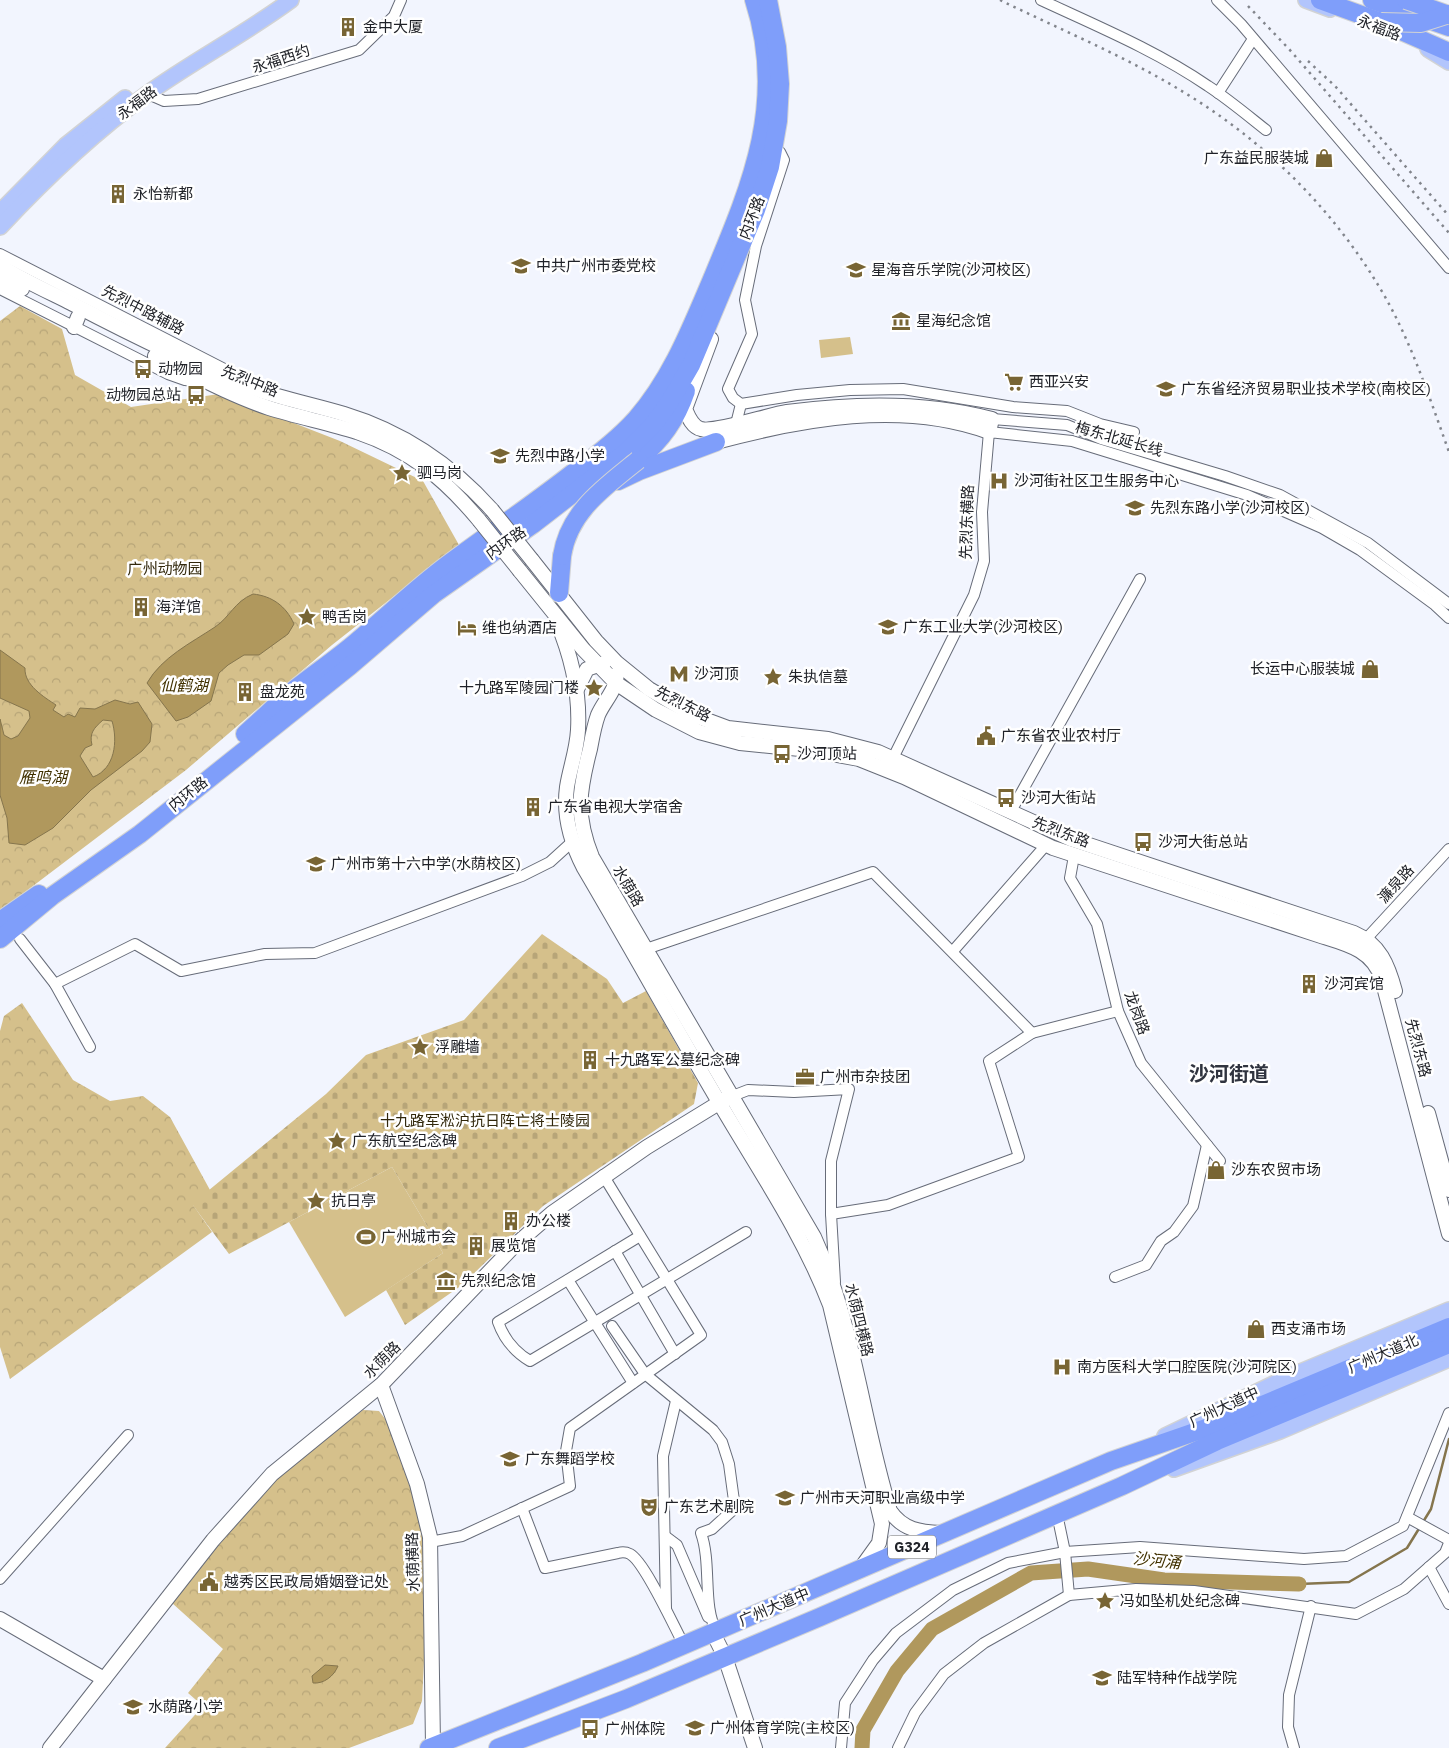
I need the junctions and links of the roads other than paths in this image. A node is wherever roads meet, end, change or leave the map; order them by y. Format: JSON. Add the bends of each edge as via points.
{"nodes":[{"id":1,"x":275,"y":0,"type":"edge"},
{"id":2,"x":291,"y":0,"type":"edge"},
{"id":3,"x":402,"y":0,"type":"edge"},
{"id":4,"x":754,"y":0,"type":"edge"},
{"id":5,"x":759,"y":0,"type":"edge"},
{"id":6,"x":768,"y":0,"type":"edge"},
{"id":7,"x":1041,"y":0,"type":"edge"},
{"id":8,"x":1217,"y":0,"type":"edge"},
{"id":9,"x":1234,"y":0,"type":"edge"},
{"id":10,"x":1306,"y":0,"type":"edge"},
{"id":11,"x":1320,"y":0,"type":"edge"},
{"id":12,"x":1330,"y":0,"type":"edge"},
{"id":13,"x":1372,"y":0,"type":"edge"},
{"id":14,"x":1406,"y":0,"type":"edge"},
{"id":15,"x":1420,"y":0,"type":"edge"},
{"id":16,"x":1225,"y":7,"type":"junction"},
{"id":17,"x":1449,"y":15,"type":"edge"},
{"id":18,"x":1449,"y":22,"type":"edge"},
{"id":19,"x":1388,"y":24,"type":"junction"},
{"id":20,"x":1449,"y":27,"type":"edge"},
{"id":21,"x":1253,"y":39,"type":"junction"},
{"id":22,"x":764,"y":41,"type":"junction"},
{"id":23,"x":1449,"y":52,"type":"edge"},
{"id":24,"x":1449,"y":62,"type":"edge"},
{"id":25,"x":1218,"y":93,"type":"junction"},
{"id":26,"x":148,"y":94,"type":"junction"},
{"id":27,"x":1266,"y":130,"type":"dead end"},
{"id":28,"x":780,"y":152,"type":"junction"},
{"id":29,"x":0,"y":212,"type":"edge"},
{"id":30,"x":0,"y":227,"type":"edge"},
{"id":31,"x":0,"y":254,"type":"edge"},
{"id":32,"x":0,"y":266,"type":"edge"},
{"id":33,"x":1449,"y":268,"type":"edge"},
{"id":34,"x":0,"y":278,"type":"edge"},
{"id":35,"x":0,"y":289,"type":"edge"},
{"id":36,"x":71,"y":297,"type":"junction"},
{"id":37,"x":713,"y":315,"type":"junction"},
{"id":38,"x":76,"y":322,"type":"junction"},
{"id":39,"x":741,"y":404,"type":"junction"},
{"id":40,"x":1067,"y":410,"type":"junction"},
{"id":41,"x":736,"y":424,"type":"junction"},
{"id":42,"x":1067,"y":425,"type":"junction"},
{"id":43,"x":990,"y":426,"type":"junction"},
{"id":44,"x":1134,"y":432,"type":"dead end"},
{"id":45,"x":389,"y":439,"type":"junction"},
{"id":46,"x":716,"y":442,"type":"joint"},
{"id":47,"x":1153,"y":454,"type":"junction"},
{"id":48,"x":1151,"y":465,"type":"junction"},
{"id":49,"x":1368,"y":543,"type":"junction"},
{"id":50,"x":1370,"y":557,"type":"junction"},
{"id":51,"x":520,"y":571,"type":"joint"},
{"id":52,"x":1140,"y":579,"type":"dead end"},
{"id":53,"x":555,"y":600,"type":"junction"},
{"id":54,"x":1449,"y":604,"type":"edge"},
{"id":55,"x":1449,"y":618,"type":"edge"},
{"id":56,"x":406,"y":619,"type":"junction"},
{"id":57,"x":617,"y":663,"type":"junction"},
{"id":58,"x":597,"y":664,"type":"junction"},
{"id":59,"x":616,"y":683,"type":"junction"},
{"id":60,"x":575,"y":692,"type":"junction"},
{"id":61,"x":893,"y":758,"type":"junction"},
{"id":62,"x":1010,"y":813,"type":"junction"},
{"id":63,"x":1023,"y":819,"type":"junction"},
{"id":64,"x":1018,"y":833,"type":"junction"},
{"id":65,"x":572,"y":842,"type":"junction"},
{"id":66,"x":1046,"y":845,"type":"junction"},
{"id":67,"x":1449,"y":849,"type":"edge"},
{"id":68,"x":1074,"y":856,"type":"junction"},
{"id":69,"x":0,"y":921,"type":"edge"},
{"id":70,"x":0,"y":939,"type":"edge"},
{"id":71,"x":20,"y":939,"type":"dead end"},
{"id":72,"x":1366,"y":940,"type":"junction"},
{"id":73,"x":646,"y":949,"type":"junction"},
{"id":74,"x":953,"y":951,"type":"junction"},
{"id":75,"x":55,"y":984,"type":"junction"},
{"id":76,"x":1118,"y":1011,"type":"junction"},
{"id":77,"x":1032,"y":1033,"type":"junction"},
{"id":78,"x":90,"y":1047,"type":"dead end"},
{"id":79,"x":1416,"y":1084,"type":"junction"},
{"id":80,"x":725,"y":1100,"type":"junction"},
{"id":81,"x":1207,"y":1145,"type":"junction"},
{"id":82,"x":1220,"y":1161,"type":"dead end"},
{"id":83,"x":603,"y":1175,"type":"junction"},
{"id":84,"x":1449,"y":1190,"type":"edge"},
{"id":85,"x":831,"y":1214,"type":"junction"},
{"id":86,"x":746,"y":1232,"type":"dead end"},
{"id":87,"x":1449,"y":1234,"type":"edge"},
{"id":88,"x":640,"y":1236,"type":"junction"},
{"id":89,"x":615,"y":1251,"type":"junction"},
{"id":90,"x":1115,"y":1277,"type":"dead end"},
{"id":91,"x":666,"y":1278,"type":"junction"},
{"id":92,"x":568,"y":1280,"type":"junction"},
{"id":93,"x":835,"y":1287,"type":"junction"},
{"id":94,"x":641,"y":1296,"type":"junction"},
{"id":95,"x":1449,"y":1310,"type":"edge"},
{"id":96,"x":595,"y":1323,"type":"junction"},
{"id":97,"x":612,"y":1326,"type":"dead end"},
{"id":98,"x":1449,"y":1327,"type":"edge"},
{"id":99,"x":1449,"y":1344,"type":"edge"},
{"id":100,"x":675,"y":1354,"type":"junction"},
{"id":101,"x":1449,"y":1358,"type":"edge"},
{"id":102,"x":1449,"y":1366,"type":"edge"},
{"id":103,"x":1429,"y":1367,"type":"junction"},
{"id":104,"x":645,"y":1374,"type":"junction"},
{"id":105,"x":633,"y":1384,"type":"junction"},
{"id":106,"x":381,"y":1385,"type":"junction"},
{"id":107,"x":1320,"y":1389,"type":"junction"},
{"id":108,"x":676,"y":1401,"type":"junction"},
{"id":109,"x":1449,"y":1413,"type":"edge"},
{"id":110,"x":128,"y":1435,"type":"dead end"},
{"id":111,"x":1112,"y":1461,"type":"junction"},
{"id":112,"x":1122,"y":1486,"type":"junction"},
{"id":113,"x":522,"y":1508,"type":"junction"},
{"id":114,"x":1058,"y":1514,"type":"junction"},
{"id":115,"x":1409,"y":1519,"type":"junction"},
{"id":116,"x":944,"y":1534,"type":"junction"},
{"id":117,"x":665,"y":1536,"type":"junction"},
{"id":118,"x":1446,"y":1539,"type":"edge"},
{"id":119,"x":430,"y":1542,"type":"junction"},
{"id":120,"x":1065,"y":1552,"type":"junction"},
{"id":121,"x":1429,"y":1567,"type":"junction"},
{"id":122,"x":860,"y":1570,"type":"junction"},
{"id":123,"x":0,"y":1579,"type":"edge"},
{"id":124,"x":1069,"y":1594,"type":"junction"},
{"id":125,"x":1449,"y":1604,"type":"edge"},
{"id":126,"x":1312,"y":1606,"type":"junction"},
{"id":127,"x":666,"y":1614,"type":"junction"},
{"id":128,"x":0,"y":1619,"type":"edge"},
{"id":129,"x":740,"y":1621,"type":"junction"},
{"id":130,"x":713,"y":1628,"type":"junction"},
{"id":131,"x":688,"y":1644,"type":"junction"},
{"id":132,"x":750,"y":1646,"type":"junction"},
{"id":133,"x":721,"y":1658,"type":"junction"},
{"id":134,"x":701,"y":1667,"type":"junction"},
{"id":135,"x":104,"y":1679,"type":"junction"},
{"id":136,"x":431,"y":1747,"type":"edge"},
{"id":137,"x":502,"y":1747,"type":"edge"},
{"id":138,"x":50,"y":1748,"type":"edge"},
{"id":139,"x":745,"y":1748,"type":"edge"},
{"id":140,"x":755,"y":1748,"type":"edge"},
{"id":141,"x":840,"y":1748,"type":"edge"},
{"id":142,"x":898,"y":1748,"type":"edge"},
{"id":143,"x":1294,"y":1748,"type":"edge"}],
"edges":[{"from":1,"to":29,"type":"main road","name":"永福路","via":[[156,76],[98,119]]},
{"from":2,"to":26,"type":"main road","name":"永福路"},
{"from":3,"to":26,"type":"street","name":"永福西约","via":[[394,16],[359,50],[198,99],[164,101]]},
{"from":4,"to":22,"type":"highway","name":"内环路"},
{"from":5,"to":22,"type":"highway"},
{"from":6,"to":28,"type":"street","via":[[782,54],[784,107]]},
{"from":6,"to":37,"type":"highway","name":"内环路","via":[[780,84],[775,146],[756,210]]},
{"from":7,"to":25,"type":"street","via":[[1120,37]]},
{"from":8,"to":16,"type":"street"},
{"from":9,"to":16,"type":"street"},
{"from":10,"to":24,"type":"main road","name":"永福路","via":[[1403,37]]},
{"from":11,"to":19,"type":"highway"},
{"from":12,"to":19,"type":"highway"},
{"from":13,"to":20,"type":"highway"},
{"from":14,"to":17,"type":"highway","bridge":true},
{"from":15,"to":18,"type":"main road"},
{"from":16,"to":21,"type":"street"},
{"from":17,"to":19,"type":"highway","bridge":true,"via":[[1422,23]]},
{"from":19,"to":23,"type":"highway"},
{"from":21,"to":25,"type":"street"},
{"from":21,"to":33,"type":"street"},
{"from":22,"to":69,"type":"highway","name":"内环路","via":[[767,86],[764,122],[748,190],[676,360],[653,398],[625,430],[567,478],[420,586],[240,739],[112,840]]},
{"from":25,"to":27,"type":"street"},
{"from":26,"to":30,"type":"main road","name":"永福路","via":[[84,145]]},
{"from":28,"to":39,"type":"street","via":[[784,160],[756,246],[745,300],[752,334],[728,390],[732,398]]},
{"from":28,"to":41,"type":"street","name":"梅东北延长线","via":[[767,196],[686,409],[690,420],[699,429]]},
{"from":31,"to":36,"type":"street"},
{"from":32,"to":36,"type":"street","name":"先烈中路"},
{"from":34,"to":38,"type":"street","name":"先烈中路"},
{"from":35,"to":38,"type":"street"},
{"from":36,"to":45,"type":"street","name":"先烈中路","via":[[175,355],[271,394],[348,415]]},
{"from":37,"to":53,"type":"highway","bridge":true,"via":[[672,425],[649,451],[587,503],[569,531]]},
{"from":37,"to":56,"type":"highway","name":"内环路","via":[[687,372],[661,415],[628,450],[449,582]]},
{"from":38,"to":45,"type":"street","name":"先烈中路","via":[[269,408]]},
{"from":39,"to":40,"type":"street","via":[[850,390],[902,389],[1004,406]]},
{"from":39,"to":41,"type":"street"},
{"from":40,"to":42,"type":"street"},
{"from":40,"to":44,"type":"street","via":[[1100,424]]},
{"from":41,"to":43,"type":"street","name":"梅东北延长线","via":[[789,412],[896,405],[932,407]]},
{"from":42,"to":43,"type":"street","name":"梅东北延长线"},
{"from":42,"to":47,"type":"street","name":"梅东北延长线"},
{"from":43,"to":46,"type":"street","name":"梅东北延长线","via":[[916,417],[857,416],[808,420]]},
{"from":43,"to":48,"type":"street","name":"梅东北延长线","via":[[1072,441]]},
{"from":43,"to":61,"type":"street","name":"先烈东横路","via":[[982,512],[984,561],[974,595]]},
{"from":45,"to":51,"type":"street","name":"先烈中路","bridge":true,"via":[[442,478]]},
{"from":45,"to":53,"type":"street","name":"先烈东路","bridge":true,"via":[[424,450],[469,485],[532,560]]},
{"from":46,"to":56,"type":"highway","via":[[620,480],[477,569]]},
{"from":47,"to":48,"type":"street"},
{"from":47,"to":49,"type":"street","name":"梅东北延长线","via":[[1280,495]]},
{"from":48,"to":50,"type":"street","name":"梅东北延长线","via":[[1276,506],[1322,528]]},
{"from":49,"to":50,"type":"street"},
{"from":49,"to":54,"type":"street","name":"梅东北延长线"},
{"from":50,"to":55,"type":"street","name":"梅东北延长线"},
{"from":51,"to":53,"type":"street","name":"先烈东路"},
{"from":52,"to":62,"type":"street"},
{"from":53,"to":57,"type":"street","name":"先烈东路"},
{"from":53,"to":58,"type":"street","name":"先烈东路"},
{"from":53,"to":60,"type":"street","name":"水荫路"},
{"from":56,"to":70,"type":"highway","name":"内环路","via":[[140,834],[52,896]]},
{"from":57,"to":58,"type":"street"},
{"from":57,"to":59,"type":"street","name":"水荫路"},
{"from":57,"to":61,"type":"street","name":"先烈东路","via":[[674,705],[714,724],[844,742]]},
{"from":58,"to":59,"type":"street","name":"先烈东路"},
{"from":58,"to":60,"type":"street","via":[[584,672]]},
{"from":59,"to":64,"type":"street","name":"先烈东路","via":[[699,732],[740,743],[859,759],[920,784]]},
{"from":59,"to":73,"type":"street","name":"水荫路","via":[[598,716],[581,784],[580,822],[592,857]]},
{"from":60,"to":65,"type":"street","name":"水荫路","via":[[578,732],[566,801]]},
{"from":61,"to":62,"type":"street","name":"先烈东路"},
{"from":62,"to":63,"type":"street","name":"先烈东路"},
{"from":63,"to":64,"type":"street"},
{"from":63,"to":72,"type":"street","name":"先烈东路","via":[[1071,839],[1354,933]]},
{"from":64,"to":66,"type":"street","name":"先烈东路"},
{"from":65,"to":75,"type":"street","via":[[550,862],[522,876],[315,953],[265,954],[182,971],[135,944]]},
{"from":65,"to":80,"type":"street","name":"水荫路","via":[[584,868]]},
{"from":66,"to":68,"type":"street","name":"先烈东路"},
{"from":66,"to":74,"type":"street"},
{"from":67,"to":72,"type":"street","name":"濂泉路"},
{"from":68,"to":76,"type":"street","name":"龙岗路","via":[[1070,878],[1097,924]]},
{"from":68,"to":79,"type":"street","name":"先烈东路","via":[[1363,952],[1380,970]]},
{"from":71,"to":75,"type":"street"},
{"from":72,"to":79,"type":"street","name":"先烈东路","via":[[1382,954],[1390,970]]},
{"from":73,"to":74,"type":"street","via":[[874,872]]},
{"from":73,"to":80,"type":"street","name":"水荫路"},
{"from":74,"to":77,"type":"street"},
{"from":75,"to":78,"type":"street"},
{"from":76,"to":77,"type":"street"},
{"from":76,"to":81,"type":"street","name":"龙岗路","via":[[1141,1063]]},
{"from":77,"to":85,"type":"street","via":[[989,1061],[1019,1157],[888,1205]]},
{"from":79,"to":84,"type":"street","name":"先烈东路"},
{"from":79,"to":87,"type":"street","name":"先烈东路"},
{"from":80,"to":83,"type":"street","name":"水荫路"},
{"from":80,"to":85,"type":"street","via":[[748,1090],[849,1089],[830,1161]]},
{"from":80,"to":93,"type":"street","name":"水荫四横路","via":[[814,1237]]},
{"from":80,"to":122,"type":"street","name":"水荫四横路","via":[[802,1241],[830,1305],[882,1524],[879,1544]]},
{"from":81,"to":82,"type":"street","name":"龙岗路"},
{"from":81,"to":90,"type":"street","via":[[1193,1206],[1174,1232],[1161,1241],[1146,1265]]},
{"from":83,"to":88,"type":"street"},
{"from":83,"to":106,"type":"street","name":"水荫路","via":[[566,1201],[514,1246]]},
{"from":85,"to":93,"type":"street"},
{"from":86,"to":91,"type":"street"},
{"from":88,"to":89,"type":"street"},
{"from":88,"to":91,"type":"street"},
{"from":89,"to":92,"type":"street"},
{"from":89,"to":94,"type":"street"},
{"from":91,"to":94,"type":"street"},
{"from":91,"to":100,"type":"street","via":[[701,1335]]},
{"from":92,"to":96,"type":"street"},
{"from":92,"to":96,"type":"street","via":[[498,1322],[501,1331],[517,1352],[530,1361]]},
{"from":93,"to":116,"type":"street","name":"水荫四横路","via":[[890,1511],[900,1524],[914,1531]]},
{"from":94,"to":96,"type":"street"},
{"from":94,"to":100,"type":"street"},
{"from":95,"to":111,"type":"main road","name":"广州大道中","number":"G324","via":[[1286,1378]]},
{"from":96,"to":105,"type":"street"},
{"from":97,"to":104,"type":"street"},
{"from":98,"to":107,"type":"highway","name":"广州大道北"},
{"from":99,"to":107,"type":"highway","name":"广州大道北"},
{"from":100,"to":104,"type":"street"},
{"from":101,"to":103,"type":"main road","name":"广州大道北"},
{"from":102,"to":103,"type":"main road","number":"G324"},
{"from":103,"to":112,"type":"main road","name":"广州大道中","number":"G324","via":[[1266,1436]]},
{"from":104,"to":105,"type":"street"},
{"from":104,"to":108,"type":"street"},
{"from":105,"to":113,"type":"street","via":[[570,1428],[566,1451],[570,1486]]},
{"from":106,"to":119,"type":"street","name":"水荫横路","via":[[417,1484],[428,1521]]},
{"from":106,"to":135,"type":"street","name":"水荫路","via":[[259,1487],[213,1540]]},
{"from":107,"to":111,"type":"highway","name":"广州大道中"},
{"from":107,"to":112,"type":"highway","name":"广州大道中"},
{"from":108,"to":117,"type":"street","via":[[663,1456]]},
{"from":108,"to":130,"type":"street","via":[[713,1430],[722,1442],[733,1484],[734,1508],[712,1529],[701,1533],[707,1560]]},
{"from":109,"to":115,"type":"street"},
{"from":110,"to":123,"type":"street"},
{"from":111,"to":116,"type":"highway","name":"广州大道中","number":"G324"},
{"from":112,"to":114,"type":"highway","name":"广州大道中","number":"G324"},
{"from":113,"to":119,"type":"street","via":[[462,1536]]},
{"from":113,"to":127,"type":"street","via":[[545,1568],[613,1553],[629,1554],[636,1559],[653,1586]]},
{"from":114,"to":120,"type":"street"},
{"from":114,"to":132,"type":"highway","name":"广州大道中","number":"G324"},
{"from":115,"to":118,"type":"street"},
{"from":115,"to":120,"type":"street","via":[[1403,1526],[1346,1556],[1304,1559],[1140,1547]]},
{"from":116,"to":122,"type":"highway","name":"广州大道中","number":"G324"},
{"from":117,"to":127,"type":"street"},
{"from":117,"to":130,"type":"street","via":[[677,1545]]},
{"from":118,"to":121,"type":"street","via":[[1445,1553]]},
{"from":119,"to":136,"type":"street","name":"水荫横路"},
{"from":120,"to":124,"type":"street"},
{"from":120,"to":141,"type":"street","via":[[1008,1563],[953,1590],[896,1633],[873,1660],[845,1704]]},
{"from":121,"to":125,"type":"street"},
{"from":121,"to":126,"type":"street","via":[[1404,1589],[1356,1614]]},
{"from":122,"to":129,"type":"highway","name":"广州大道中","number":"G324"},
{"from":124,"to":126,"type":"street","via":[[1136,1589],[1194,1590]]},
{"from":124,"to":142,"type":"street","via":[[984,1643],[944,1674],[915,1713]]},
{"from":126,"to":143,"type":"street","via":[[1289,1695],[1288,1727]]},
{"from":127,"to":131,"type":"street"},
{"from":128,"to":135,"type":"street"},
{"from":129,"to":130,"type":"highway","name":"广州大道中","number":"G324"},
{"from":129,"to":132,"type":"highway"},
{"from":130,"to":131,"type":"highway","name":"广州大道中","number":"G324"},
{"from":130,"to":133,"type":"street"},
{"from":131,"to":134,"type":"highway"},
{"from":131,"to":136,"type":"highway","name":"广州大道中","number":"G324"},
{"from":132,"to":133,"type":"highway","name":"广州大道中","number":"G324"},
{"from":133,"to":134,"type":"highway","name":"广州大道中","number":"G324"},
{"from":133,"to":139,"type":"street"},
{"from":133,"to":140,"type":"street"},
{"from":134,"to":137,"type":"highway","name":"广州大道中","number":"G324"},
{"from":135,"to":138,"type":"street","name":"水荫路"}]}
